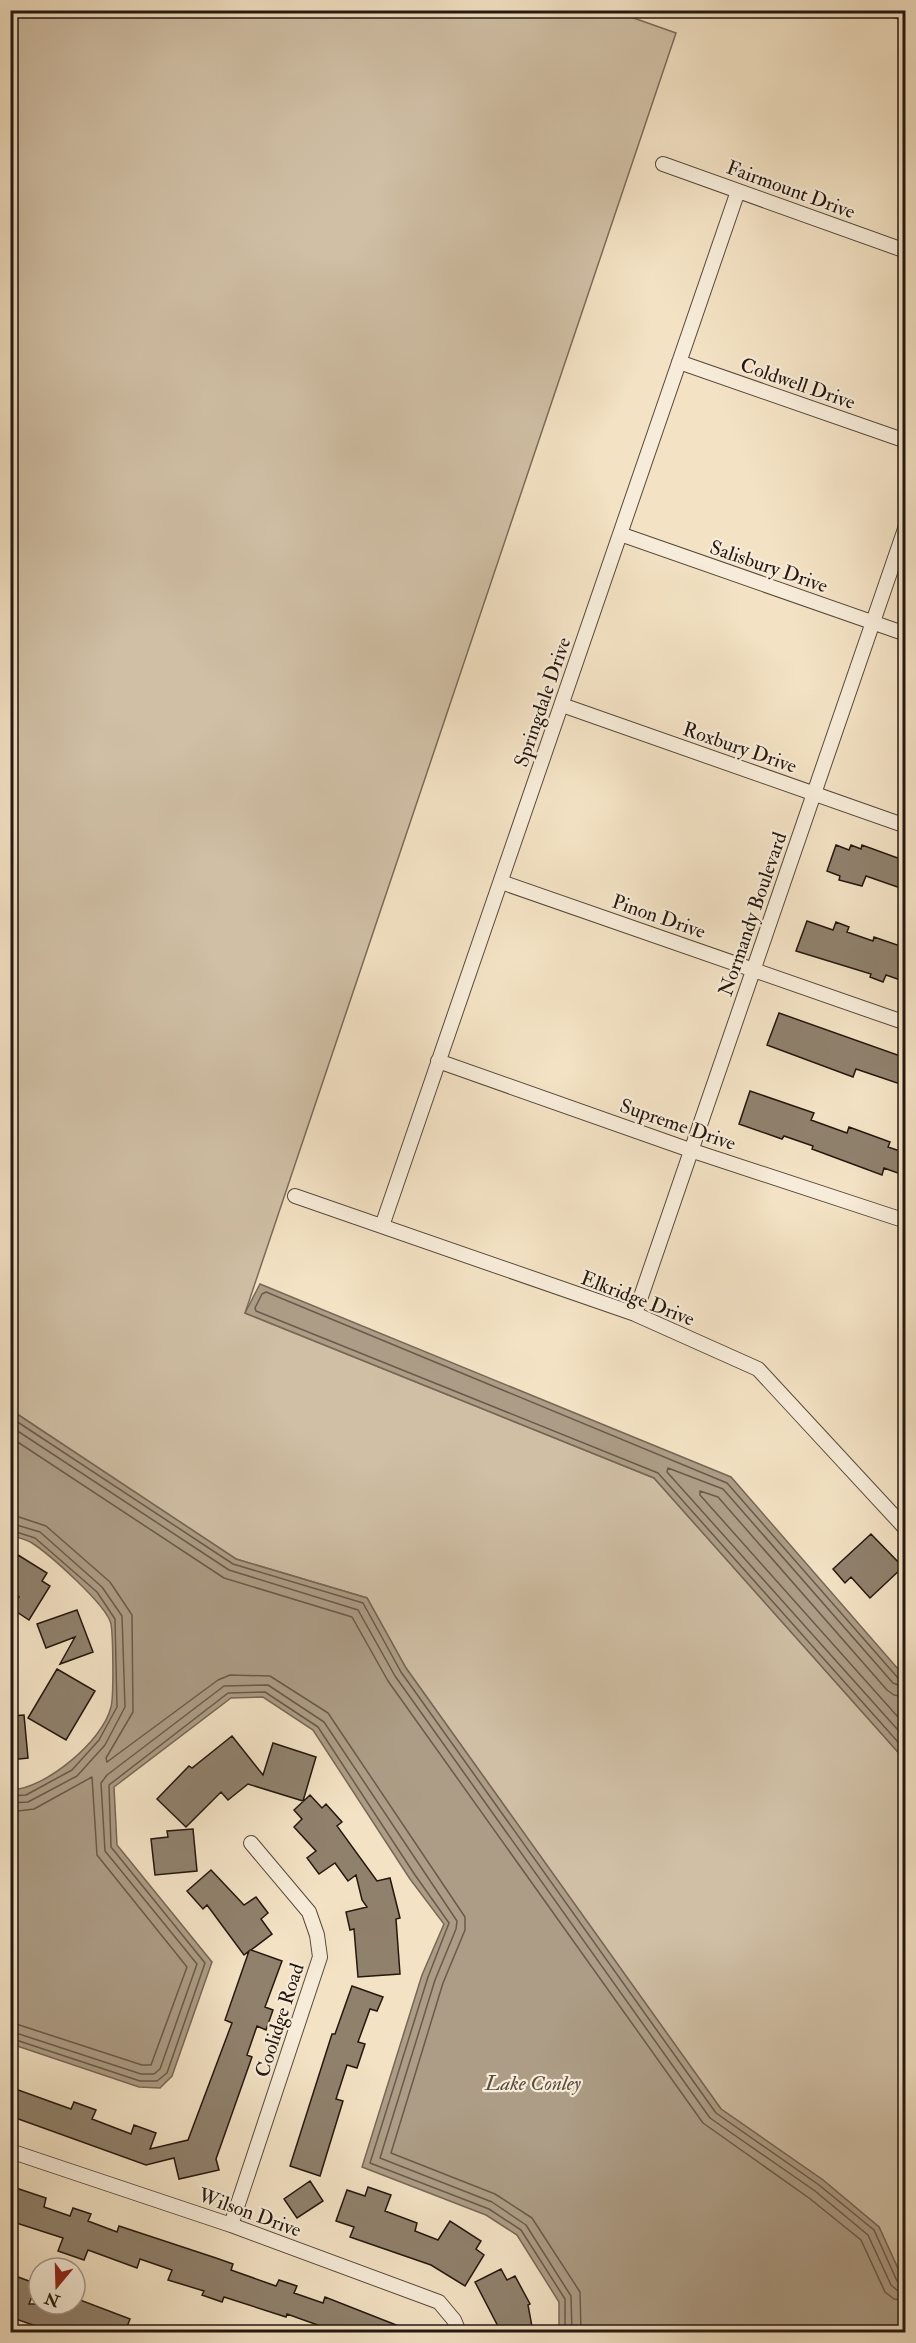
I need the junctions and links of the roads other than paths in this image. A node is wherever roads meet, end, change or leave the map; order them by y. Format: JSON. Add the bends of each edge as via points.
{"nodes":[{"id":1,"x":895,"y":10,"type":"edge"},
{"id":2,"x":906,"y":14,"type":"edge"},
{"id":3,"x":663,"y":164,"type":"dead end"},
{"id":4,"x":738,"y":191,"type":"junction"},
{"id":5,"x":906,"y":251,"type":"edge"},
{"id":6,"x":679,"y":362,"type":"junction"},
{"id":7,"x":906,"y":441,"type":"edge"},
{"id":8,"x":906,"y":526,"type":"edge"},
{"id":9,"x":620,"y":534,"type":"junction"},
{"id":10,"x":873,"y":623,"type":"junction"},
{"id":11,"x":906,"y":634,"type":"edge"},
{"id":12,"x":562,"y":705,"type":"junction"},
{"id":13,"x":813,"y":794,"type":"junction"},
{"id":14,"x":906,"y":826,"type":"edge"},
{"id":15,"x":501,"y":882,"type":"junction"},
{"id":16,"x":754,"y":970,"type":"junction"},
{"id":17,"x":906,"y":1023,"type":"edge"},
{"id":18,"x":438,"y":1062,"type":"junction"},
{"id":19,"x":690,"y":1150,"type":"junction"},
{"id":20,"x":295,"y":1196,"type":"dead end"},
{"id":21,"x":906,"y":1221,"type":"edge"},
{"id":22,"x":382,"y":1226,"type":"junction"},
{"id":23,"x":634,"y":1314,"type":"junction"},
{"id":24,"x":905,"y":1528,"type":"edge"},
{"id":25,"x":251,"y":1843,"type":"dead end"},
{"id":26,"x":10,"y":2151,"type":"edge"},
{"id":27,"x":231,"y":2225,"type":"junction"},
{"id":28,"x":459,"y":2332,"type":"edge"}],
"edges":[{"from":1,"to":2,"type":"street"},
{"from":3,"to":4,"type":"street","name":"Fairmount Drive"},
{"from":4,"to":5,"type":"street","name":"Fairmount Drive"},
{"from":4,"to":6,"type":"street","name":"Springdale Drive"},
{"from":6,"to":7,"type":"street","name":"Coldwell Drive"},
{"from":6,"to":9,"type":"street","name":"Springdale Drive"},
{"from":8,"to":10,"type":"street","name":"Normandy Boulevard"},
{"from":9,"to":10,"type":"street","name":"Salisbury Drive"},
{"from":9,"to":12,"type":"street","name":"Springdale Drive"},
{"from":10,"to":11,"type":"street","name":"Salisbury Drive"},
{"from":10,"to":13,"type":"street","name":"Normandy Boulevard"},
{"from":12,"to":13,"type":"street","name":"Roxbury Drive"},
{"from":12,"to":15,"type":"street","name":"Springdale Drive"},
{"from":13,"to":14,"type":"street","name":"Roxbury Drive"},
{"from":13,"to":16,"type":"street","name":"Normandy Boulevard"},
{"from":15,"to":16,"type":"street","name":"Pinon Drive"},
{"from":15,"to":18,"type":"street","name":"Springdale Drive"},
{"from":16,"to":17,"type":"street","name":"Pinon Drive"},
{"from":16,"to":19,"type":"street","name":"Normandy Boulevard"},
{"from":18,"to":19,"type":"street","name":"Supreme Drive"},
{"from":18,"to":22,"type":"street","name":"Springdale Drive"},
{"from":19,"to":21,"type":"street","name":"Supreme Drive"},
{"from":19,"to":23,"type":"street","name":"Normandy Boulevard"},
{"from":20,"to":22,"type":"street","name":"Elkridge Drive"},
{"from":22,"to":23,"type":"street","name":"Elkridge Drive"},
{"from":23,"to":24,"type":"street","name":"Elkridge Drive","via":[[758,1369]]},
{"from":25,"to":27,"type":"street","name":"Coolidge Road","via":[[309,1912],[320,1957]]},
{"from":26,"to":27,"type":"street","name":"Wilson Drive"},
{"from":27,"to":28,"type":"street","name":"Wilson Drive","via":[[439,2302]]}]}
